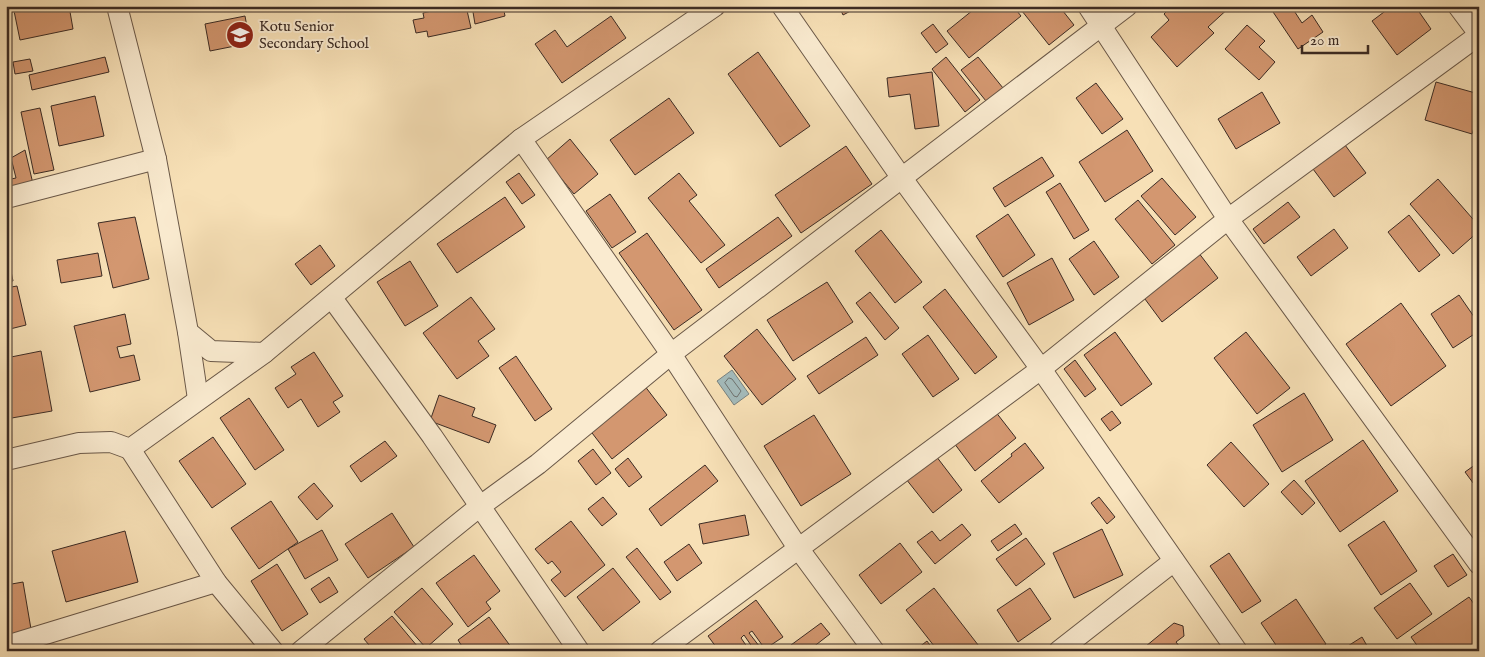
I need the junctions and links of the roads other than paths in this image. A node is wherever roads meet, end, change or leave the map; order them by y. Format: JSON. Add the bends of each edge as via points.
{"nodes":[{"id":1,"x":117,"y":6,"type":"edge"},
{"id":2,"x":715,"y":6,"type":"edge"},
{"id":3,"x":782,"y":6,"type":"edge"},
{"id":4,"x":1088,"y":6,"type":"edge"},
{"id":5,"x":1127,"y":6,"type":"edge"},
{"id":6,"x":1458,"y":6,"type":"edge"},
{"id":7,"x":1103,"y":26,"type":"junction"},
{"id":8,"x":1479,"y":35,"type":"edge"},
{"id":9,"x":521,"y":139,"type":"junction"},
{"id":10,"x":156,"y":158,"type":"junction"},
{"id":11,"x":901,"y":177,"type":"junction"},
{"id":12,"x":6,"y":198,"type":"edge"},
{"id":13,"x":1228,"y":219,"type":"junction"},
{"id":14,"x":332,"y":298,"type":"junction"},
{"id":15,"x":188,"y":332,"type":"junction"},
{"id":16,"x":264,"y":353,"type":"junction"},
{"id":17,"x":671,"y":354,"type":"junction"},
{"id":18,"x":1041,"y":369,"type":"junction"},
{"id":19,"x":198,"y":399,"type":"junction"},
{"id":20,"x":130,"y":449,"type":"junction"},
{"id":21,"x":6,"y":460,"type":"edge"},
{"id":22,"x":479,"y":507,"type":"junction"},
{"id":23,"x":798,"y":548,"type":"junction"},
{"id":24,"x":1174,"y":561,"type":"junction"},
{"id":25,"x":1479,"y":564,"type":"edge"},
{"id":26,"x":216,"y":582,"type":"junction"},
{"id":27,"x":6,"y":646,"type":"edge"},
{"id":28,"x":273,"y":651,"type":"edge"},
{"id":29,"x":301,"y":651,"type":"edge"},
{"id":30,"x":579,"y":651,"type":"edge"},
{"id":31,"x":660,"y":651,"type":"edge"},
{"id":32,"x":874,"y":651,"type":"edge"},
{"id":33,"x":1059,"y":651,"type":"edge"},
{"id":34,"x":1236,"y":651,"type":"edge"}],
"edges":[{"from":1,"to":10,"type":"street"},
{"from":2,"to":9,"type":"street"},
{"from":3,"to":11,"type":"street"},
{"from":4,"to":7,"type":"street"},
{"from":5,"to":7,"type":"street"},
{"from":6,"to":8,"type":"street"},
{"from":7,"to":11,"type":"street"},
{"from":7,"to":13,"type":"street"},
{"from":8,"to":13,"type":"street"},
{"from":9,"to":14,"type":"street"},
{"from":9,"to":17,"type":"street"},
{"from":10,"to":12,"type":"street"},
{"from":10,"to":15,"type":"street"},
{"from":11,"to":17,"type":"street"},
{"from":11,"to":18,"type":"street"},
{"from":13,"to":18,"type":"street"},
{"from":13,"to":25,"type":"street"},
{"from":14,"to":16,"type":"street"},
{"from":14,"to":22,"type":"street"},
{"from":15,"to":16,"type":"street","via":[[211,351]]},
{"from":15,"to":19,"type":"street"},
{"from":16,"to":19,"type":"street"},
{"from":17,"to":22,"type":"street","via":[[538,464]]},
{"from":17,"to":23,"type":"street"},
{"from":18,"to":23,"type":"street"},
{"from":18,"to":24,"type":"street"},
{"from":19,"to":20,"type":"street"},
{"from":20,"to":21,"type":"street","via":[[112,442],[79,444]]},
{"from":20,"to":26,"type":"street"},
{"from":22,"to":29,"type":"street"},
{"from":22,"to":30,"type":"street"},
{"from":23,"to":31,"type":"street"},
{"from":23,"to":32,"type":"street"},
{"from":24,"to":33,"type":"street"},
{"from":24,"to":34,"type":"street"},
{"from":26,"to":27,"type":"street"},
{"from":26,"to":28,"type":"street"}]}
